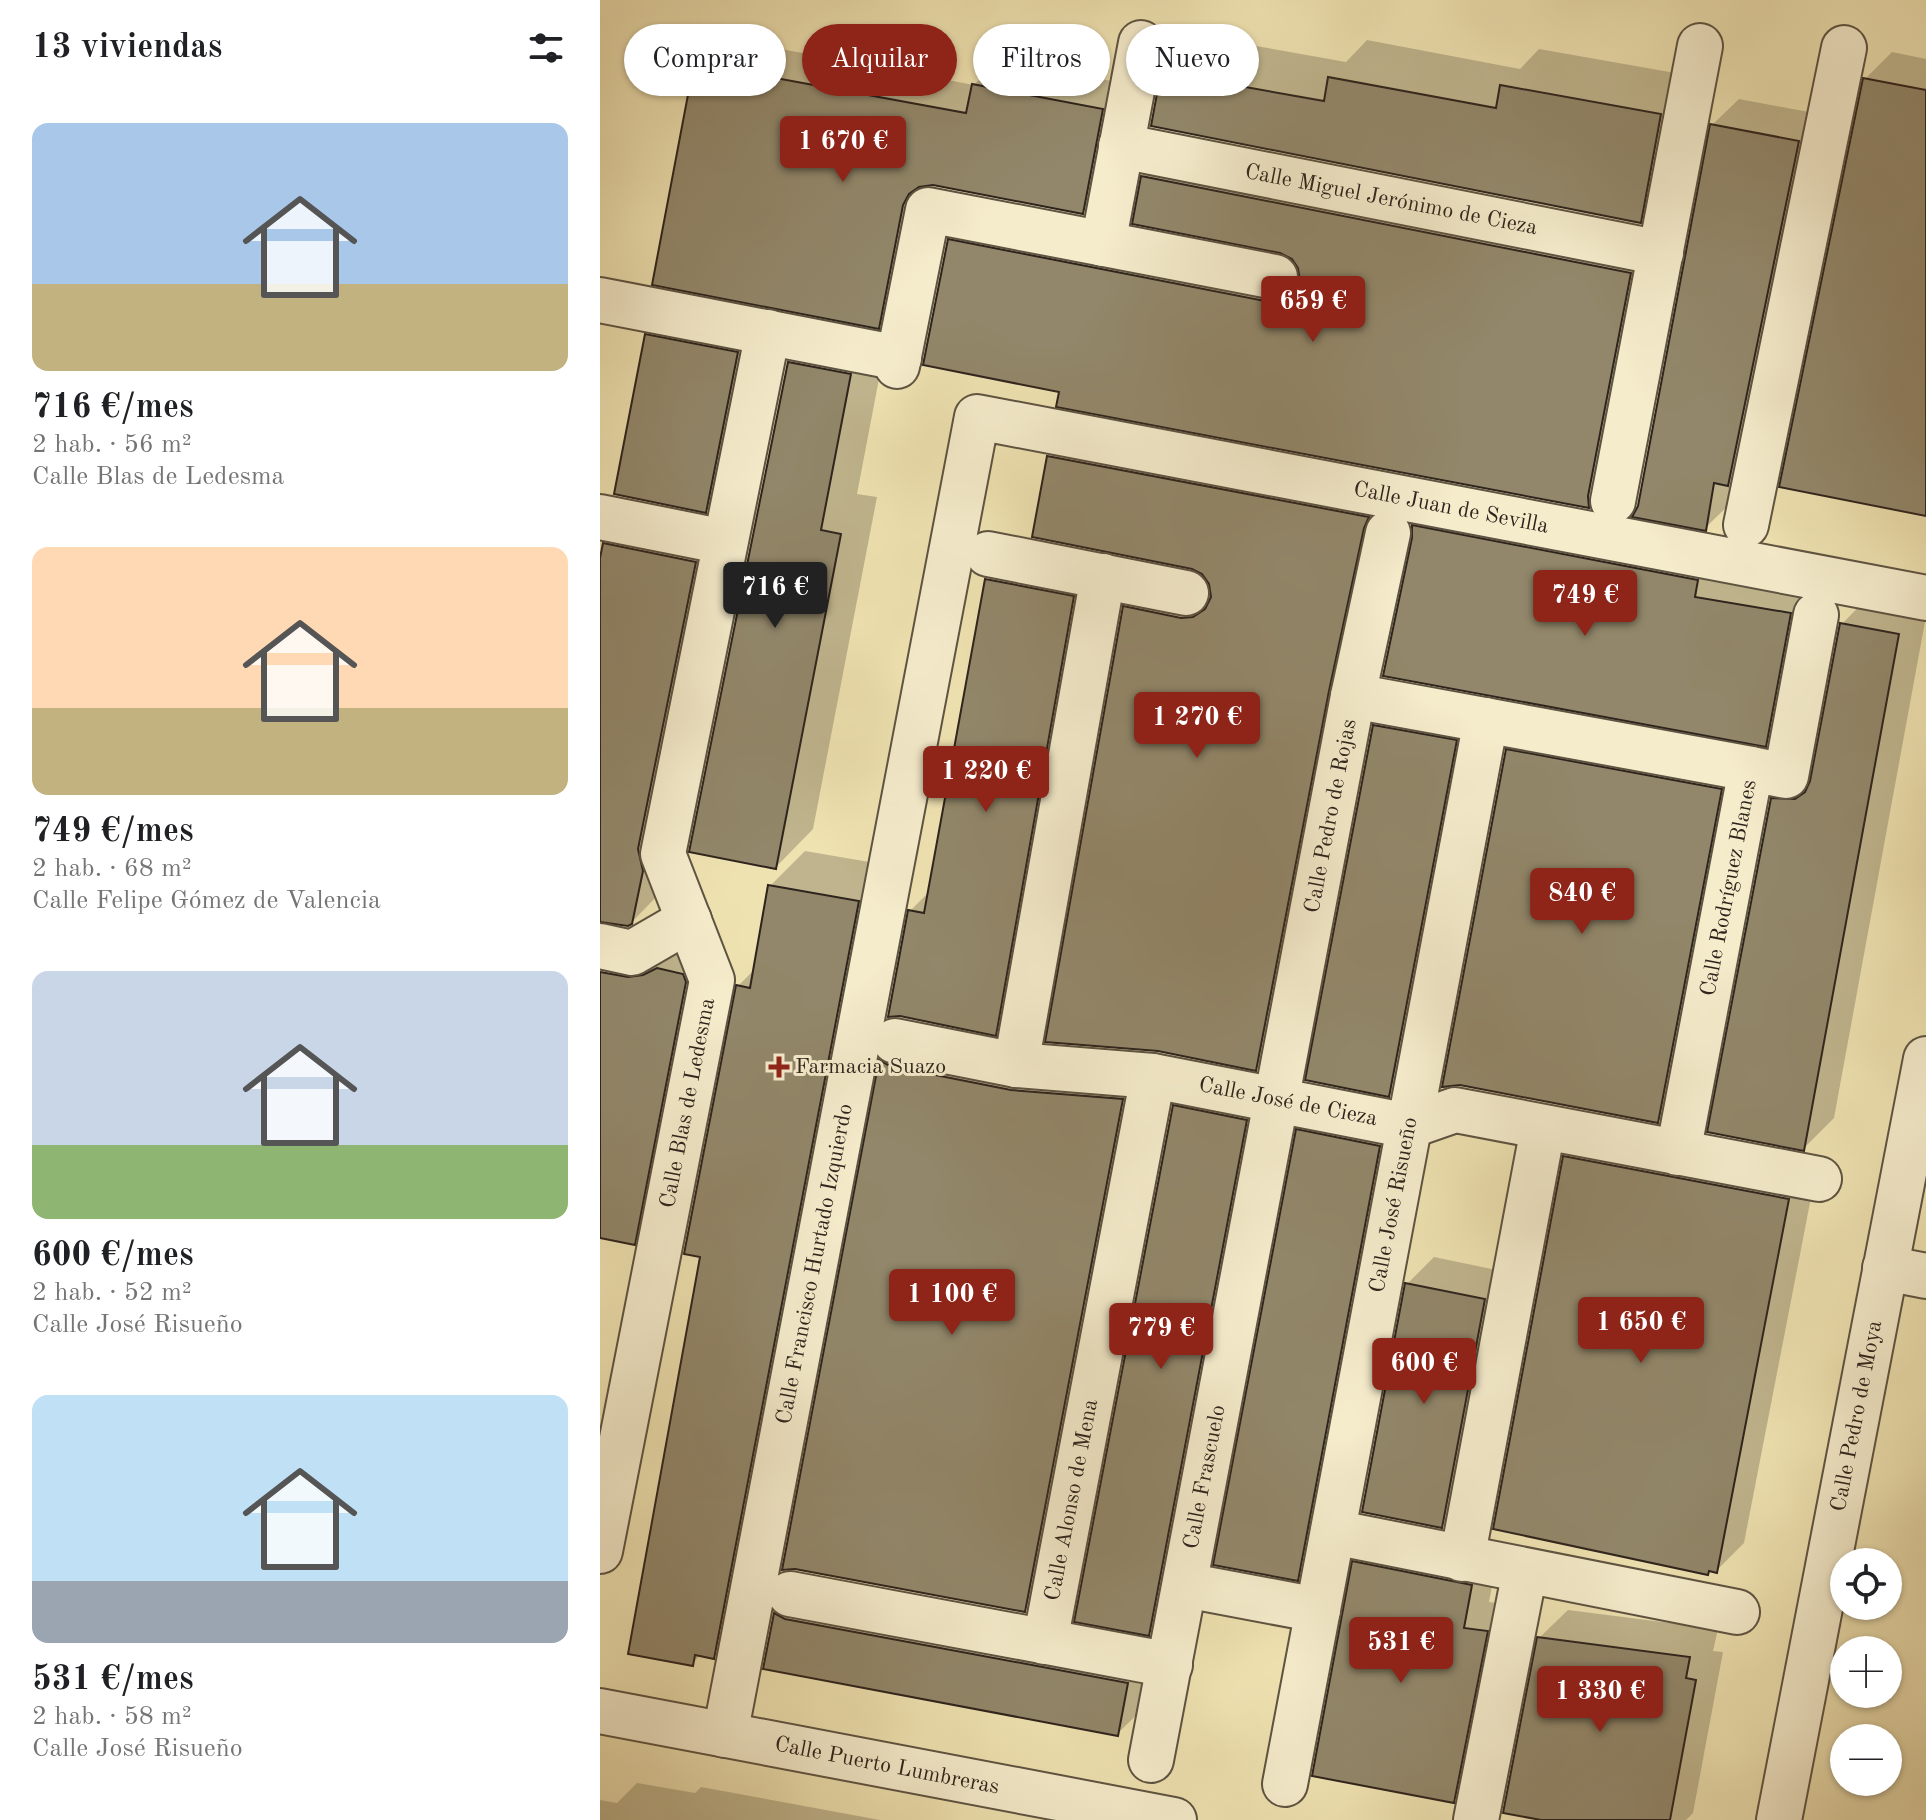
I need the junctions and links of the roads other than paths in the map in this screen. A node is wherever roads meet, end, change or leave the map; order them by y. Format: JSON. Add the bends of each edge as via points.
{"nodes":[{"id":1,"x":1700,"y":46,"type":"dead end"},
{"id":2,"x":1844,"y":48,"type":"dead end"},
{"id":3,"x":1131,"y":96,"type":"edge"},
{"id":4,"x":1121,"y":146,"type":"junction"},
{"id":5,"x":1103,"y":244,"type":"junction"},
{"id":6,"x":1661,"y":253,"type":"junction"},
{"id":7,"x":1275,"y":277,"type":"dead end"},
{"id":8,"x":600,"y":300,"type":"edge"},
{"id":9,"x":768,"y":332,"type":"junction"},
{"id":10,"x":977,"y":417,"type":"joint"},
{"id":11,"x":1613,"y":501,"type":"dead end"},
{"id":12,"x":600,"y":517,"type":"edge"},
{"id":13,"x":1746,"y":525,"type":"dead end"},
{"id":14,"x":1388,"y":533,"type":"dead end"},
{"id":15,"x":725,"y":542,"type":"junction"},
{"id":16,"x":988,"y":554,"type":"dead end"},
{"id":17,"x":1103,"y":576,"type":"junction"},
{"id":18,"x":1186,"y":593,"type":"dead end"},
{"id":19,"x":1926,"y":598,"type":"edge"},
{"id":20,"x":1816,"y":615,"type":"dead end"},
{"id":21,"x":1353,"y":696,"type":"junction"},
{"id":22,"x":1486,"y":720,"type":"junction"},
{"id":23,"x":1751,"y":769,"type":"junction"},
{"id":24,"x":689,"y":920,"type":"junction"},
{"id":25,"x":600,"y":946,"type":"edge"},
{"id":26,"x":895,"y":1041,"type":"dead end"},
{"id":27,"x":1926,"y":1059,"type":"edge"},
{"id":28,"x":1016,"y":1065,"type":"junction"},
{"id":29,"x":1153,"y":1076,"type":"junction"},
{"id":30,"x":1277,"y":1100,"type":"junction"},
{"id":31,"x":1409,"y":1126,"type":"junction"},
{"id":32,"x":1543,"y":1128,"type":"junction"},
{"id":33,"x":1678,"y":1153,"type":"junction"},
{"id":34,"x":1819,"y":1179,"type":"dead end"},
{"id":35,"x":1906,"y":1272,"type":"edge"},
{"id":36,"x":1333,"y":1532,"type":"junction"},
{"id":37,"x":600,"y":1551,"type":"edge"},
{"id":38,"x":1462,"y":1559,"type":"junction"},
{"id":39,"x":1525,"y":1571,"type":"junction"},
{"id":40,"x":1185,"y":1585,"type":"junction"},
{"id":41,"x":790,"y":1594,"type":"dead end"},
{"id":42,"x":1318,"y":1610,"type":"junction"},
{"id":43,"x":1737,"y":1612,"type":"dead end"},
{"id":44,"x":1045,"y":1642,"type":"junction"},
{"id":45,"x":1170,"y":1665,"type":"junction"},
{"id":46,"x":600,"y":1711,"type":"edge"},
{"id":47,"x":725,"y":1735,"type":"junction"},
{"id":48,"x":1151,"y":1760,"type":"dead end"},
{"id":49,"x":1285,"y":1784,"type":"dead end"},
{"id":50,"x":1164,"y":1819,"type":"edge"},
{"id":51,"x":1476,"y":1820,"type":"edge"},
{"id":52,"x":1779,"y":1820,"type":"edge"}],
"edges":[{"from":1,"to":6,"type":"street"},
{"from":2,"to":13,"type":"street"},
{"from":3,"to":4,"type":"street"},
{"from":4,"to":5,"type":"street"},
{"from":4,"to":6,"type":"street","name":"Calle Miguel Jerónimo de Cieza"},
{"from":5,"to":7,"type":"street"},
{"from":5,"to":9,"type":"street","via":[[928,210],[898,362]]},
{"from":6,"to":11,"type":"street"},
{"from":8,"to":9,"type":"street"},
{"from":9,"to":15,"type":"street","name":"Calle Blas de Ledesma"},
{"from":10,"to":19,"type":"street","name":"Calle Juan de Sevilla"},
{"from":10,"to":47,"type":"street","name":"Calle Francisco Hurtado Izquierdo"},
{"from":12,"to":15,"type":"street"},
{"from":14,"to":21,"type":"street","name":"Calle Pedro de Rojas"},
{"from":15,"to":24,"type":"street","name":"Calle Blas de Ledesma","via":[[663,854]]},
{"from":16,"to":17,"type":"street"},
{"from":17,"to":18,"type":"street"},
{"from":17,"to":28,"type":"street"},
{"from":20,"to":23,"type":"street","name":"Calle Rodríguez Blanes","via":[[1786,776]]},
{"from":21,"to":22,"type":"street"},
{"from":21,"to":30,"type":"street","name":"Calle Pedro de Rojas"},
{"from":22,"to":23,"type":"street"},
{"from":22,"to":31,"type":"street","name":"Calle José Risueño"},
{"from":23,"to":33,"type":"street","name":"Calle Rodríguez Blanes"},
{"from":24,"to":25,"type":"street","via":[[632,953]]},
{"from":24,"to":37,"type":"street","name":"Calle Blas de Ledesma","via":[[712,980]]},
{"from":26,"to":28,"type":"street","name":"Calle José de Cieza"},
{"from":27,"to":35,"type":"street","name":"Calle Pedro de Moya"},
{"from":28,"to":29,"type":"street","name":"Calle José de Cieza"},
{"from":29,"to":30,"type":"street","name":"Calle José de Cieza"},
{"from":29,"to":44,"type":"street","name":"Calle Alonso de Mena"},
{"from":30,"to":31,"type":"street","name":"Calle José de Cieza"},
{"from":30,"to":40,"type":"street","name":"Calle Frascuelo"},
{"from":31,"to":32,"type":"street","name":"Calle José de Cieza","via":[[1455,1110]]},
{"from":31,"to":36,"type":"street","name":"Calle José Risueño"},
{"from":32,"to":33,"type":"street","name":"Calle José de Cieza"},
{"from":32,"to":38,"type":"street"},
{"from":33,"to":34,"type":"street","name":"Calle José de Cieza"},
{"from":35,"to":52,"type":"street","name":"Calle Pedro de Moya"},
{"from":36,"to":38,"type":"street"},
{"from":36,"to":42,"type":"street","name":"Calle José Risueño"},
{"from":38,"to":39,"type":"street"},
{"from":39,"to":43,"type":"street"},
{"from":39,"to":51,"type":"street"},
{"from":40,"to":42,"type":"street"},
{"from":40,"to":45,"type":"street","name":"Calle Frascuelo"},
{"from":41,"to":44,"type":"street"},
{"from":42,"to":49,"type":"street","name":"Calle José Risueño"},
{"from":44,"to":45,"type":"street"},
{"from":45,"to":48,"type":"street","name":"Calle Frascuelo"},
{"from":46,"to":47,"type":"street","name":"Calle Puerto Lumbreras"},
{"from":47,"to":50,"type":"street","name":"Calle Puerto Lumbreras"}]}
